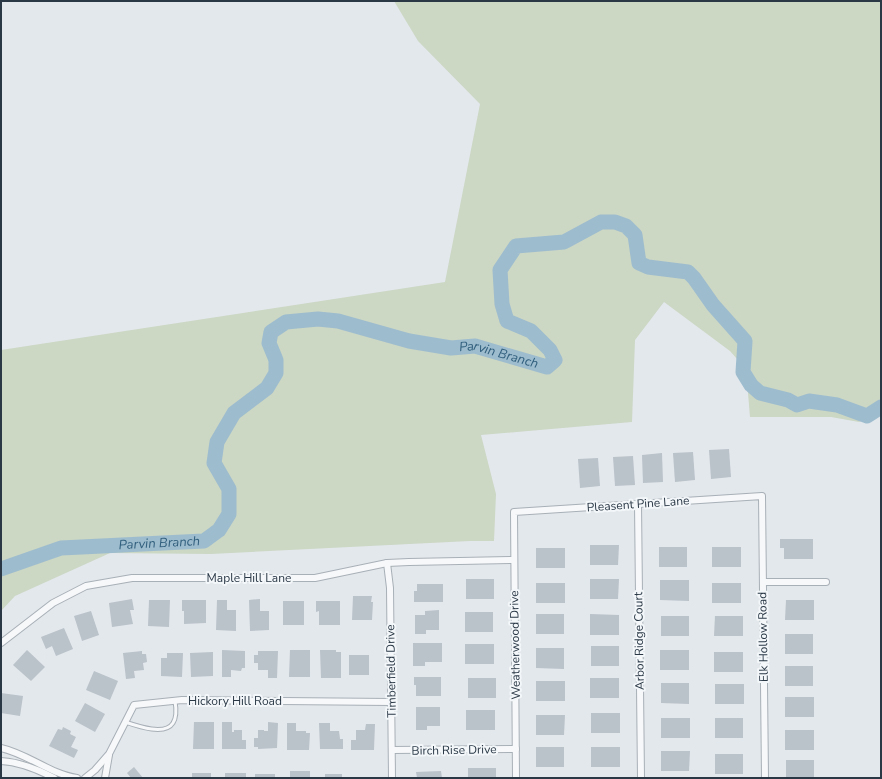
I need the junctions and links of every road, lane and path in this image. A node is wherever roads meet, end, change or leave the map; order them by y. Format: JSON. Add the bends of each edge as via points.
{"nodes":[{"id":1,"x":762,"y":496,"type":"joint"},
{"id":2,"x":638,"y":504,"type":"junction"},
{"id":3,"x":514,"y":512,"type":"joint"},
{"id":4,"x":514,"y":560,"type":"junction"},
{"id":5,"x":387,"y":563,"type":"junction"},
{"id":6,"x":763,"y":582,"type":"junction"},
{"id":7,"x":826,"y":582,"type":"dead end"},
{"id":8,"x":1,"y":643,"type":"edge"},
{"id":9,"x":175,"y":701,"type":"junction"},
{"id":10,"x":391,"y":702,"type":"junction"},
{"id":11,"x":125,"y":722,"type":"junction"},
{"id":12,"x":1,"y":748,"type":"edge"},
{"id":13,"x":516,"y":749,"type":"junction"},
{"id":14,"x":392,"y":750,"type":"junction"},
{"id":15,"x":109,"y":754,"type":"junction"},
{"id":16,"x":1,"y":761,"type":"edge"},
{"id":17,"x":54,"y":778,"type":"edge"},
{"id":18,"x":77,"y":778,"type":"edge"},
{"id":19,"x":84,"y":778,"type":"edge"},
{"id":20,"x":94,"y":778,"type":"edge"},
{"id":21,"x":105,"y":778,"type":"edge"},
{"id":22,"x":392,"y":778,"type":"edge"},
{"id":23,"x":516,"y":778,"type":"edge"},
{"id":24,"x":641,"y":778,"type":"edge"},
{"id":25,"x":765,"y":778,"type":"edge"}],
"edges":[{"from":1,"to":2,"type":"street","name":"Pleasent Pine Lane"},
{"from":1,"to":6,"type":"street","name":"Elk Hollow Road"},
{"from":2,"to":3,"type":"street","name":"Pleasent Pine Lane"},
{"from":2,"to":24,"type":"street","name":"Arbor Ridge Court"},
{"from":3,"to":4,"type":"street","name":"Weatherwood Drive"},
{"from":4,"to":5,"type":"street","name":"Maple Hill Lane"},
{"from":4,"to":13,"type":"street","name":"Weatherwood Drive"},
{"from":5,"to":8,"type":"street","name":"Maple Hill Lane","via":[[315,578],[132,578],[86,586],[53,603]]},
{"from":5,"to":10,"type":"street","name":"Timberfield Drive","via":[[390,588]]},
{"from":6,"to":7,"type":"street"},
{"from":6,"to":25,"type":"street","name":"Elk Hollow Road"},
{"from":9,"to":10,"type":"street","name":"Hickory Hill Road"},
{"from":9,"to":11,"type":"street","name":"Hickory Hill Road","via":[[134,705]]},
{"from":9,"to":11,"type":"lane","via":[[176,716],[167,728],[138,727]]},
{"from":10,"to":14,"type":"street","name":"Timberfield Drive"},
{"from":11,"to":15,"type":"street","name":"Hickory Hill Road"},
{"from":12,"to":18,"type":"street","via":[[61,774]]},
{"from":13,"to":14,"type":"street","name":"Birch Rise Drive"},
{"from":13,"to":23,"type":"street","name":"Weatherwood Drive"},
{"from":14,"to":22,"type":"street","name":"Timberfield Drive"},
{"from":15,"to":19,"type":"street","name":"Hickory Hill Road"},
{"from":15,"to":21,"type":"street","name":"Hickory Hill Road"},
{"from":16,"to":17,"type":"street","via":[[35,769]]},
{"from":19,"to":20,"type":"street"}]}
